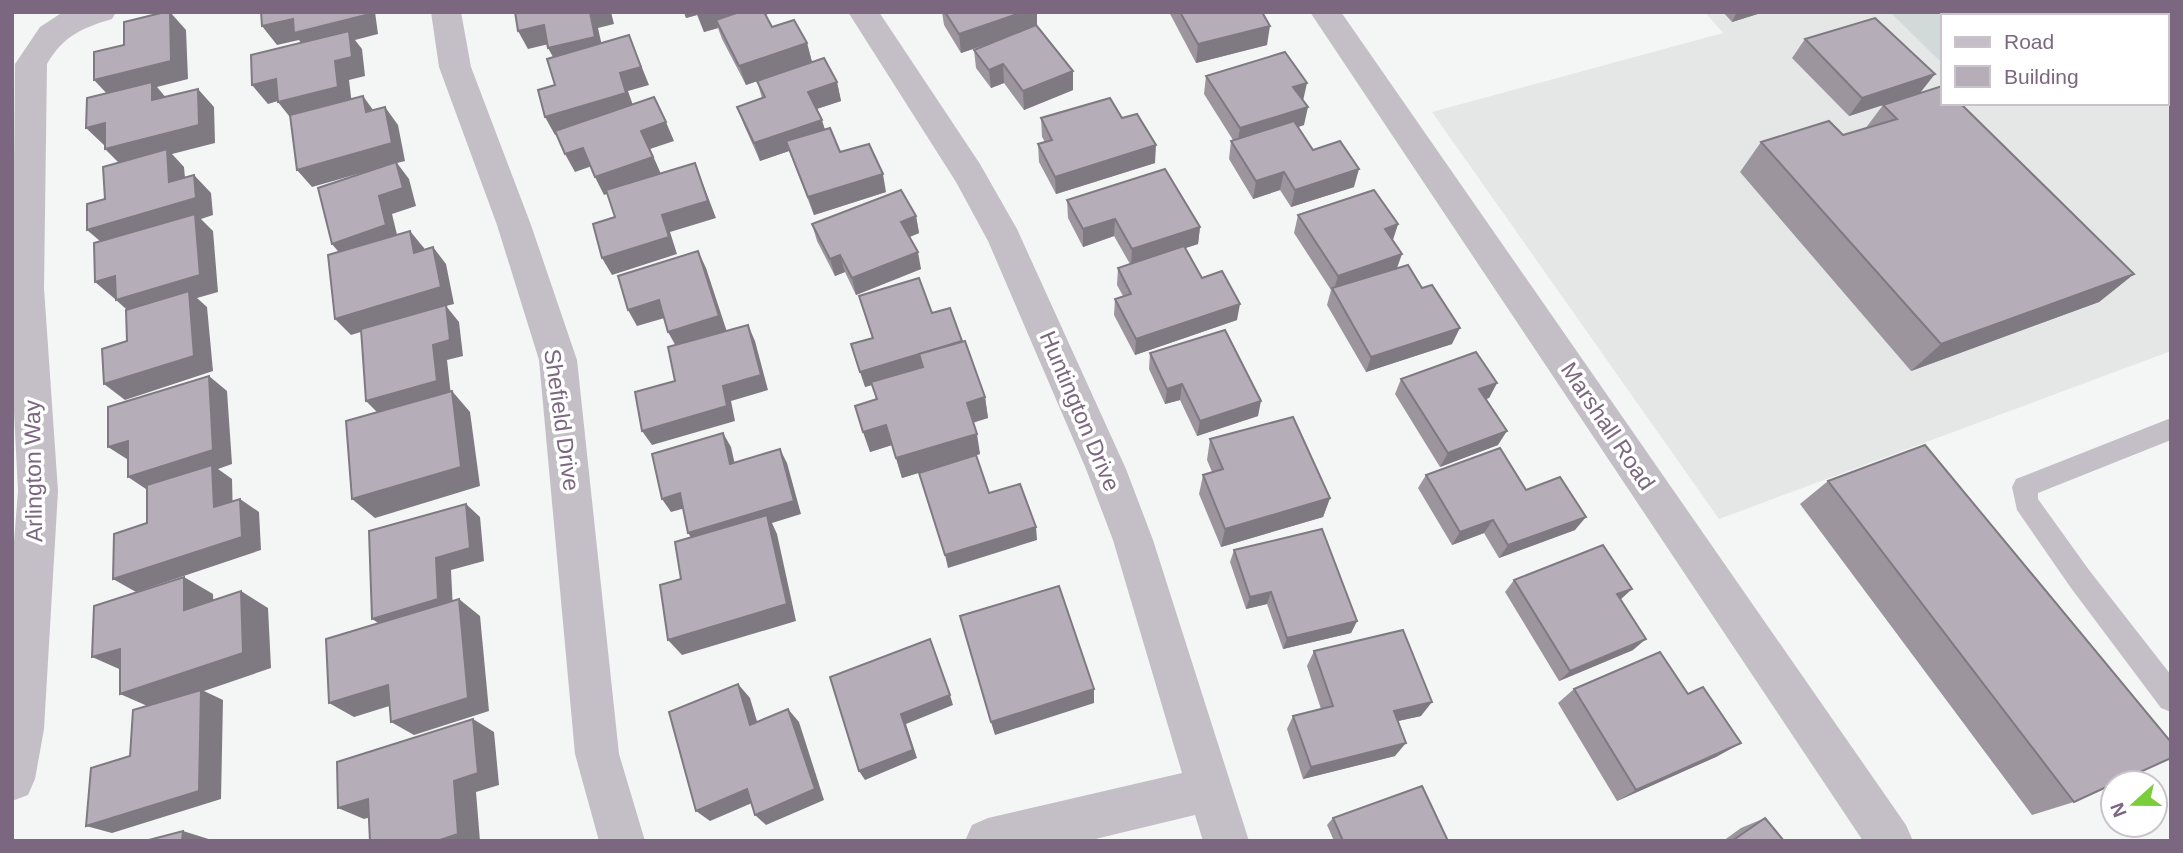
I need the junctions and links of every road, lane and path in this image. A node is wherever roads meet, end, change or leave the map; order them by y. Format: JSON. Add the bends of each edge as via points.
{"nodes":[{"id":1,"x":101,"y":12,"type":"edge"},
{"id":2,"x":446,"y":12,"type":"edge"},
{"id":3,"x":863,"y":12,"type":"edge"},
{"id":4,"x":1325,"y":12,"type":"edge"},
{"id":5,"x":2171,"y":429,"type":"edge"},
{"id":6,"x":2171,"y":698,"type":"edge"},
{"id":7,"x":12,"y":779,"type":"edge"},
{"id":8,"x":1209,"y":789,"type":"junction"},
{"id":9,"x":622,"y":841,"type":"edge"},
{"id":10,"x":988,"y":841,"type":"edge"},
{"id":11,"x":1226,"y":841,"type":"edge"},
{"id":12,"x":1890,"y":841,"type":"edge"}],
"edges":[{"from":1,"to":7,"type":"street","name":"Arlington Way","via":[[72,19],[45,38],[31,64],[26,288],[38,491],[22,729]]},
{"from":2,"to":9,"type":"street","name":"Shefield Drive","via":[[455,67],[558,360],[597,754]]},
{"from":3,"to":8,"type":"street","name":"Huntington Drive","via":[[968,173],[1005,239],[1129,528]]},
{"from":4,"to":12,"type":"street","name":"Marshall Road"},
{"from":5,"to":6,"type":"lane","via":[[2025,486],[2026,502]]},
{"from":8,"to":10,"type":"street"},
{"from":8,"to":11,"type":"street","name":"Huntington Drive"}]}
